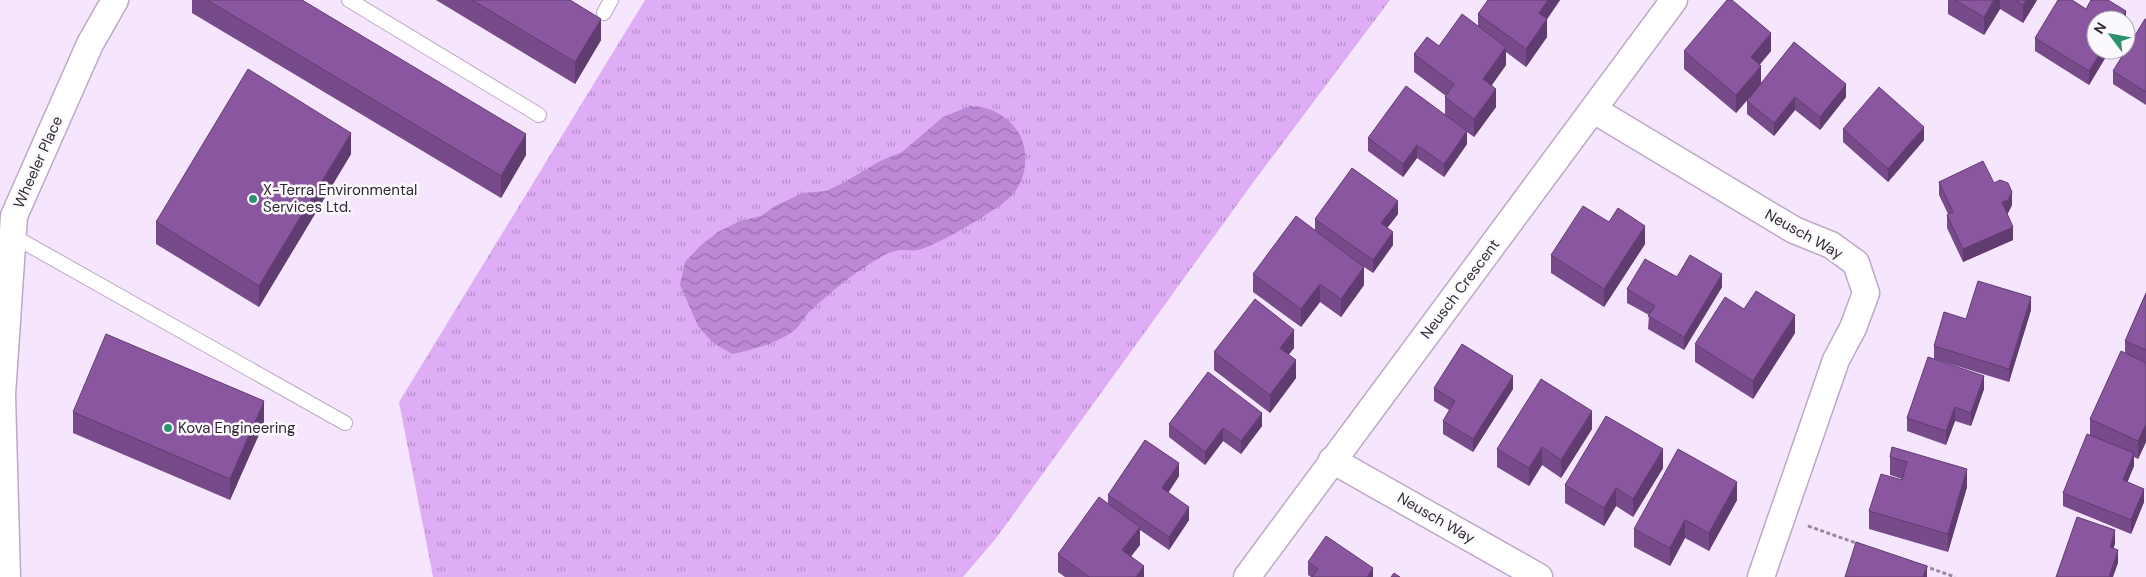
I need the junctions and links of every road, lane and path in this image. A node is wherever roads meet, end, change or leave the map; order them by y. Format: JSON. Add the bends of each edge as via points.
{"nodes":[{"id":1,"x":115,"y":0,"type":"edge"},
{"id":2,"x":349,"y":0,"type":"edge"},
{"id":3,"x":611,"y":0,"type":"edge"},
{"id":4,"x":1674,"y":0,"type":"edge"},
{"id":5,"x":604,"y":13,"type":"dead end"},
{"id":6,"x":1594,"y":110,"type":"junction"},
{"id":7,"x":539,"y":115,"type":"dead end"},
{"id":8,"x":13,"y":236,"type":"junction"},
{"id":9,"x":2,"y":364,"type":"edge"},
{"id":10,"x":345,"y":423,"type":"dead end"},
{"id":11,"x":1332,"y":460,"type":"junction"},
{"id":12,"x":1808,"y":526,"type":"dead end"},
{"id":13,"x":1863,"y":545,"type":"edge"},
{"id":14,"x":1918,"y":564,"type":"edge"},
{"id":15,"x":7,"y":577,"type":"edge"},
{"id":16,"x":1247,"y":577,"type":"edge"},
{"id":17,"x":1539,"y":577,"type":"edge"},
{"id":18,"x":1761,"y":577,"type":"edge"},
{"id":19,"x":1955,"y":577,"type":"edge"}],
"edges":[{"from":1,"to":8,"type":"street","name":"Wheeler Place","via":[[90,44],[14,216]]},
{"from":2,"to":7,"type":"lane"},
{"from":3,"to":5,"type":"lane"},
{"from":4,"to":6,"type":"street","name":"Neusch Crescent"},
{"from":6,"to":11,"type":"street","name":"Neusch Crescent"},
{"from":6,"to":18,"type":"street","name":"Neusch Way","via":[[1794,230],[1831,245],[1856,263],[1866,293],[1836,360]]},
{"from":8,"to":9,"type":"street","name":"Wheeler Place"},
{"from":8,"to":10,"type":"lane"},
{"from":9,"to":15,"type":"street","name":"Wheeler Place"},
{"from":11,"to":16,"type":"street","name":"Neusch Crescent"},
{"from":11,"to":17,"type":"street","name":"Neusch Way"},
{"from":12,"to":13,"type":"path"},
{"from":14,"to":19,"type":"path"}]}
